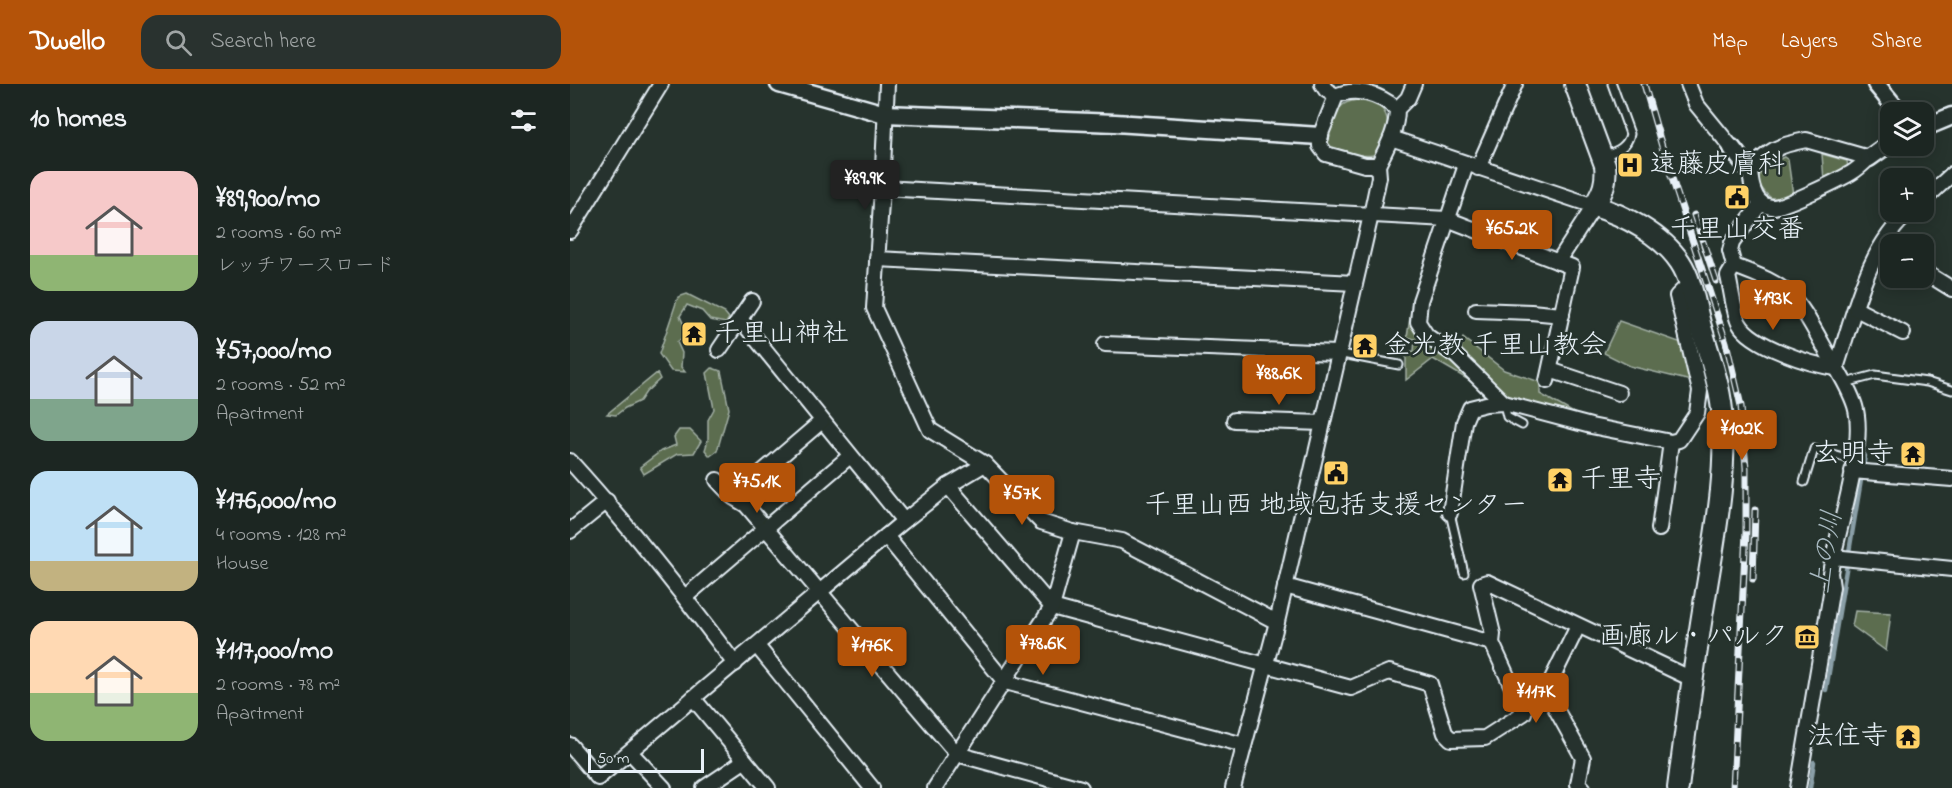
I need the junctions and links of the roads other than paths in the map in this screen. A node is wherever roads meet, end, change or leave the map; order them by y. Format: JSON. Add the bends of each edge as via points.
{"nodes":[{"id":1,"x":661,"y":84,"type":"edge"},
{"id":2,"x":779,"y":84,"type":"edge"},
{"id":3,"x":887,"y":84,"type":"edge"},
{"id":4,"x":1322,"y":84,"type":"edge"},
{"id":5,"x":1414,"y":84,"type":"edge"},
{"id":6,"x":1515,"y":84,"type":"edge"},
{"id":7,"x":1575,"y":84,"type":"edge"},
{"id":8,"x":1612,"y":84,"type":"edge"},
{"id":9,"x":1688,"y":84,"type":"edge"},
{"id":10,"x":1876,"y":84,"type":"edge"},
{"id":11,"x":1361,"y":88,"type":"edge"},
{"id":12,"x":1336,"y":96,"type":"junction"},
{"id":13,"x":1891,"y":102,"type":"edge"},
{"id":14,"x":1397,"y":109,"type":"junction"},
{"id":15,"x":885,"y":114,"type":"junction"},
{"id":16,"x":1952,"y":116,"type":"edge"},
{"id":17,"x":1934,"y":123,"type":"edge"},
{"id":18,"x":1320,"y":136,"type":"junction"},
{"id":19,"x":1391,"y":138,"type":"junction"},
{"id":20,"x":1732,"y":148,"type":"joint"},
{"id":21,"x":1880,"y":150,"type":"edge"},
{"id":22,"x":1602,"y":156,"type":"junction"},
{"id":23,"x":1869,"y":158,"type":"junction"},
{"id":24,"x":1378,"y":165,"type":"junction"},
{"id":25,"x":1472,"y":166,"type":"junction"},
{"id":26,"x":1750,"y":171,"type":"junction"},
{"id":27,"x":1952,"y":174,"type":"edge"},
{"id":28,"x":882,"y":188,"type":"junction"},
{"id":29,"x":1934,"y":191,"type":"edge"},
{"id":30,"x":1761,"y":203,"type":"junction"},
{"id":31,"x":1594,"y":206,"type":"junction"},
{"id":32,"x":1371,"y":215,"type":"junction"},
{"id":33,"x":1447,"y":219,"type":"junction"},
{"id":34,"x":570,"y":231,"type":"edge"},
{"id":35,"x":1880,"y":259,"type":"edge"},
{"id":36,"x":877,"y":260,"type":"junction"},
{"id":37,"x":1558,"y":262,"type":"junction"},
{"id":38,"x":1734,"y":266,"type":"junction"},
{"id":39,"x":1934,"y":278,"type":"edge"},
{"id":40,"x":1355,"y":283,"type":"junction"},
{"id":41,"x":1689,"y":284,"type":"junction"},
{"id":42,"x":1952,"y":289,"type":"edge"},
{"id":43,"x":752,"y":301,"type":"dead end"},
{"id":44,"x":1856,"y":309,"type":"junction"},
{"id":45,"x":1476,"y":310,"type":"dead end"},
{"id":46,"x":1562,"y":315,"type":"junction"},
{"id":47,"x":740,"y":319,"type":"junction"},
{"id":48,"x":1903,"y":333,"type":"dead end"},
{"id":49,"x":1105,"y":344,"type":"dead end"},
{"id":50,"x":719,"y":350,"type":"dead end"},
{"id":51,"x":1337,"y":353,"type":"junction"},
{"id":52,"x":1399,"y":365,"type":"dead end"},
{"id":53,"x":1836,"y":368,"type":"junction"},
{"id":54,"x":1845,"y":383,"type":"junction"},
{"id":55,"x":1952,"y":390,"type":"edge"},
{"id":56,"x":1619,"y":393,"type":"dead end"},
{"id":57,"x":1504,"y":404,"type":"junction"},
{"id":58,"x":1234,"y":420,"type":"dead end"},
{"id":59,"x":822,"y":421,"type":"junction"},
{"id":60,"x":1322,"y":423,"type":"junction"},
{"id":61,"x":1522,"y":425,"type":"dead end"},
{"id":62,"x":1671,"y":442,"type":"junction"},
{"id":63,"x":850,"y":456,"type":"junction"},
{"id":64,"x":570,"y":461,"type":"edge"},
{"id":65,"x":985,"y":464,"type":"junction"},
{"id":66,"x":1858,"y":469,"type":"junction"},
{"id":67,"x":1952,"y":479,"type":"edge"},
{"id":68,"x":717,"y":480,"type":"dead end"},
{"id":69,"x":1804,"y":483,"type":"dead end"},
{"id":70,"x":948,"y":486,"type":"junction"},
{"id":71,"x":734,"y":497,"type":"junction"},
{"id":72,"x":607,"y":501,"type":"junction"},
{"id":73,"x":1450,"y":513,"type":"joint"},
{"id":74,"x":904,"y":521,"type":"junction"},
{"id":75,"x":765,"y":528,"type":"junction"},
{"id":76,"x":1659,"y":529,"type":"dead end"},
{"id":77,"x":570,"y":531,"type":"edge"},
{"id":78,"x":1073,"y":532,"type":"junction"},
{"id":79,"x":886,"y":536,"type":"junction"},
{"id":80,"x":1836,"y":558,"type":"junction"},
{"id":81,"x":1952,"y":569,"type":"edge"},
{"id":82,"x":1464,"y":573,"type":"dead end"},
{"id":83,"x":1285,"y":586,"type":"junction"},
{"id":84,"x":821,"y":593,"type":"junction"},
{"id":85,"x":685,"y":597,"type":"junction"},
{"id":86,"x":1052,"y":607,"type":"junction"},
{"id":87,"x":1277,"y":622,"type":"junction"},
{"id":88,"x":1578,"y":626,"type":"junction"},
{"id":89,"x":1492,"y":643,"type":"junction"},
{"id":90,"x":757,"y":646,"type":"junction"},
{"id":91,"x":735,"y":664,"type":"junction"},
{"id":92,"x":1266,"y":665,"type":"junction"},
{"id":93,"x":1692,"y":679,"type":"junction"},
{"id":94,"x":1005,"y":682,"type":"junction"},
{"id":95,"x":693,"y":698,"type":"junction"},
{"id":96,"x":1244,"y":745,"type":"junction"},
{"id":97,"x":572,"y":751,"type":"edge"},
{"id":98,"x":630,"y":752,"type":"junction"},
{"id":99,"x":957,"y":754,"type":"junction"},
{"id":100,"x":744,"y":761,"type":"junction"},
{"id":101,"x":599,"y":783,"type":"edge"},
{"id":102,"x":663,"y":788,"type":"edge"},
{"id":103,"x":704,"y":788,"type":"edge"},
{"id":104,"x":768,"y":788,"type":"edge"},
{"id":105,"x":872,"y":788,"type":"edge"},
{"id":106,"x":935,"y":788,"type":"edge"},
{"id":107,"x":1081,"y":788,"type":"edge"},
{"id":108,"x":1233,"y":788,"type":"edge"},
{"id":109,"x":1583,"y":788,"type":"edge"},
{"id":110,"x":1678,"y":788,"type":"edge"},
{"id":111,"x":1798,"y":788,"type":"edge"}],
"edges":[{"from":1,"to":34,"type":"street"},
{"from":2,"to":15,"type":"street"},
{"from":3,"to":15,"type":"street"},
{"from":4,"to":12,"type":"street"},
{"from":5,"to":14,"type":"street"},
{"from":6,"to":25,"type":"street"},
{"from":7,"to":22,"type":"main road"},
{"from":8,"to":22,"type":"lane","via":[[1630,134],[1622,148]]},
{"from":9,"to":20,"type":"street","via":[[1696,104]]},
{"from":10,"to":13,"type":"street"},
{"from":11,"to":12,"type":"street"},
{"from":11,"to":14,"type":"street"},
{"from":12,"to":18,"type":"street"},
{"from":14,"to":19,"type":"street"},
{"from":15,"to":18,"type":"street"},
{"from":15,"to":28,"type":"street"},
{"from":16,"to":17,"type":"street"},
{"from":18,"to":24,"type":"street","via":[[1320,146],[1326,154]]},
{"from":19,"to":24,"type":"street"},
{"from":19,"to":25,"type":"street"},
{"from":20,"to":26,"type":"street"},
{"from":21,"to":23,"type":"street"},
{"from":22,"to":31,"type":"main road","via":[[1604,190]]},
{"from":23,"to":26,"type":"street","via":[[1806,140],[1764,154]]},
{"from":23,"to":30,"type":"street","via":[[1852,173],[1789,202],[1773,207]]},
{"from":24,"to":32,"type":"street"},
{"from":25,"to":31,"type":"street"},
{"from":25,"to":33,"type":"street"},
{"from":26,"to":30,"type":"street","via":[[1752,188]]},
{"from":27,"to":29,"type":"street"},
{"from":28,"to":32,"type":"street"},
{"from":28,"to":36,"type":"street"},
{"from":30,"to":38,"type":"street","via":[[1732,243]]},
{"from":31,"to":37,"type":"street"},
{"from":31,"to":41,"type":"main road","via":[[1631,221],[1667,248],[1680,263]]},
{"from":32,"to":33,"type":"street"},
{"from":32,"to":40,"type":"street"},
{"from":33,"to":37,"type":"street"},
{"from":33,"to":57,"type":"street","via":[[1420,301],[1419,322],[1427,336],[1456,356]]},
{"from":35,"to":44,"type":"street"},
{"from":36,"to":40,"type":"street"},
{"from":36,"to":65,"type":"street","via":[[874,308],[930,430]]},
{"from":37,"to":46,"type":"street","via":[[1572,267]]},
{"from":38,"to":53,"type":"street","via":[[1767,278],[1788,292],[1803,309]]},
{"from":38,"to":53,"type":"street","via":[[1728,276],[1739,323],[1761,344],[1818,366]]},
{"from":39,"to":42,"type":"street"},
{"from":40,"to":51,"type":"street"},
{"from":41,"to":62,"type":"street","via":[[1677,296],[1700,392],[1697,413],[1679,440]]},
{"from":41,"to":93,"type":"main road","via":[[1715,374],[1723,442],[1722,492]]},
{"from":43,"to":47,"type":"street"},
{"from":44,"to":48,"type":"street"},
{"from":44,"to":53,"type":"street"},
{"from":45,"to":46,"type":"street"},
{"from":46,"to":56,"type":"street","via":[[1549,375]]},
{"from":47,"to":50,"type":"street"},
{"from":47,"to":59,"type":"street"},
{"from":49,"to":51,"type":"street"},
{"from":51,"to":52,"type":"lane"},
{"from":51,"to":60,"type":"street"},
{"from":53,"to":54,"type":"street"},
{"from":54,"to":55,"type":"lane","via":[[1875,375],[1927,382]]},
{"from":54,"to":66,"type":"street","via":[[1857,417]]},
{"from":57,"to":61,"type":"lane","via":[[1507,417]]},
{"from":57,"to":62,"type":"street"},
{"from":57,"to":73,"type":"street","via":[[1470,408],[1464,422]]},
{"from":58,"to":60,"type":"street"},
{"from":59,"to":63,"type":"street"},
{"from":59,"to":71,"type":"street"},
{"from":60,"to":83,"type":"street"},
{"from":62,"to":76,"type":"street"},
{"from":63,"to":74,"type":"street"},
{"from":63,"to":75,"type":"street"},
{"from":64,"to":72,"type":"street"},
{"from":65,"to":70,"type":"street"},
{"from":65,"to":78,"type":"street","via":[[1041,522]]},
{"from":66,"to":67,"type":"street"},
{"from":66,"to":69,"type":"lane","via":[[1814,449]]},
{"from":66,"to":80,"type":"street"},
{"from":68,"to":71,"type":"street"},
{"from":70,"to":74,"type":"street"},
{"from":70,"to":86,"type":"street"},
{"from":71,"to":75,"type":"street"},
{"from":72,"to":77,"type":"street"},
{"from":72,"to":85,"type":"street"},
{"from":73,"to":82,"type":"lane"},
{"from":74,"to":79,"type":"street"},
{"from":75,"to":84,"type":"street"},
{"from":75,"to":85,"type":"street"},
{"from":78,"to":86,"type":"street"},
{"from":78,"to":87,"type":"street","via":[[1122,541]]},
{"from":79,"to":84,"type":"street"},
{"from":79,"to":94,"type":"street"},
{"from":80,"to":81,"type":"street"},
{"from":80,"to":111,"type":"street","via":[[1830,573],[1832,587]]},
{"from":83,"to":87,"type":"street"},
{"from":83,"to":89,"type":"street"},
{"from":84,"to":90,"type":"street"},
{"from":84,"to":99,"type":"street"},
{"from":85,"to":91,"type":"street"},
{"from":86,"to":92,"type":"street"},
{"from":86,"to":94,"type":"street"},
{"from":87,"to":92,"type":"street"},
{"from":88,"to":89,"type":"street","via":[[1487,582],[1481,584]]},
{"from":88,"to":93,"type":"street"},
{"from":88,"to":109,"type":"street","via":[[1545,691],[1583,758],[1578,784]]},
{"from":89,"to":92,"type":"street","via":[[1524,713],[1485,738],[1451,739],[1445,733],[1430,684],[1389,672],[1351,688]]},
{"from":90,"to":91,"type":"street"},
{"from":90,"to":105,"type":"street"},
{"from":91,"to":95,"type":"street"},
{"from":92,"to":96,"type":"street"},
{"from":93,"to":110,"type":"main road"},
{"from":94,"to":96,"type":"street"},
{"from":94,"to":99,"type":"street"},
{"from":95,"to":98,"type":"street"},
{"from":95,"to":100,"type":"street"},
{"from":96,"to":108,"type":"street"},
{"from":97,"to":101,"type":"street"},
{"from":98,"to":101,"type":"street"},
{"from":98,"to":102,"type":"street"},
{"from":99,"to":106,"type":"street"},
{"from":99,"to":107,"type":"street"},
{"from":100,"to":103,"type":"street"},
{"from":100,"to":104,"type":"street"}]}
